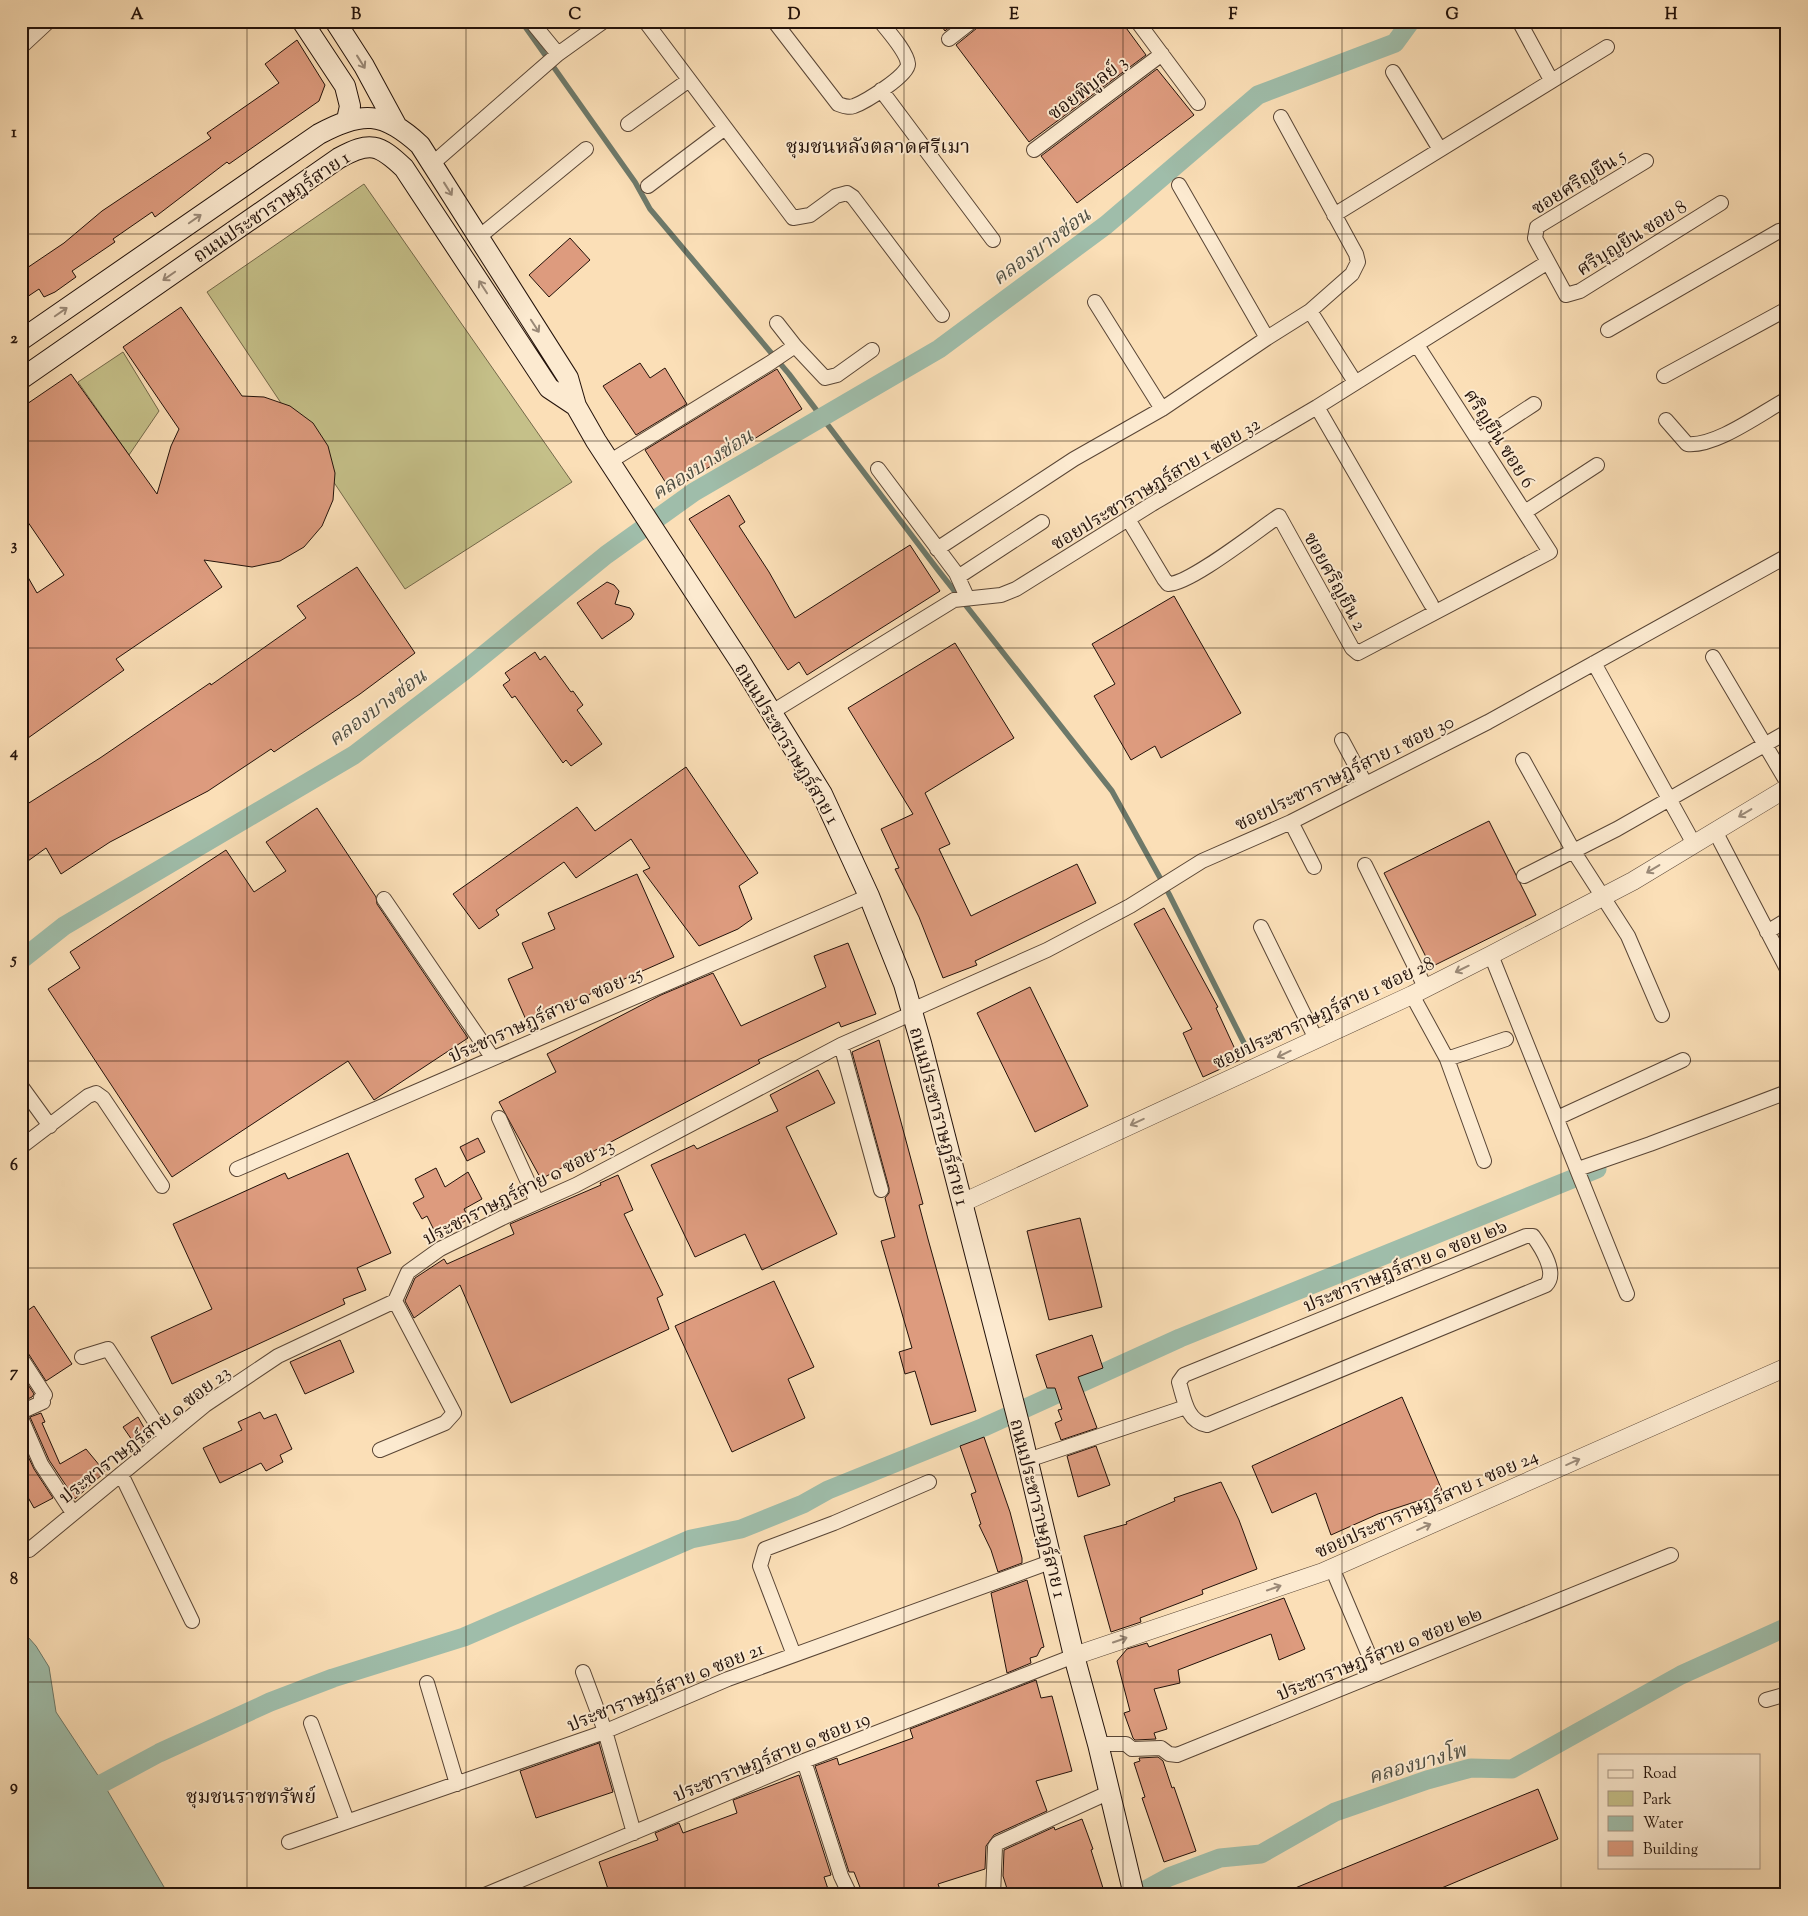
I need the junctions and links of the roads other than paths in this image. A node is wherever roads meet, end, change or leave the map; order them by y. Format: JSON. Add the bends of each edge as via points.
{"nodes":[{"id":1,"x":49,"y":21,"type":"edge"},
{"id":2,"x":302,"y":21,"type":"edge"},
{"id":3,"x":335,"y":21,"type":"edge"},
{"id":4,"x":531,"y":21,"type":"edge"},
{"id":5,"x":604,"y":21,"type":"edge"},
{"id":6,"x":645,"y":21,"type":"edge"},
{"id":7,"x":774,"y":21,"type":"edge"},
{"id":8,"x":880,"y":21,"type":"edge"},
{"id":9,"x":972,"y":21,"type":"edge"},
{"id":10,"x":1137,"y":21,"type":"edge"},
{"id":11,"x":1519,"y":21,"type":"edge"},
{"id":12,"x":949,"y":38,"type":"dead end"},
{"id":13,"x":1607,"y":46,"type":"dead end"},
{"id":14,"x":21,"y":47,"type":"edge"},
{"id":15,"x":1162,"y":54,"type":"junction"},
{"id":16,"x":553,"y":59,"type":"junction"},
{"id":17,"x":1393,"y":72,"type":"dead end"},
{"id":18,"x":689,"y":80,"type":"junction"},
{"id":19,"x":1551,"y":80,"type":"junction"},
{"id":20,"x":881,"y":90,"type":"junction"},
{"id":21,"x":1198,"y":103,"type":"dead end"},
{"id":22,"x":1280,"y":117,"type":"dead end"},
{"id":23,"x":347,"y":120,"type":"junction"},
{"id":24,"x":628,"y":124,"type":"dead end"},
{"id":25,"x":396,"y":125,"type":"junction"},
{"id":26,"x":725,"y":128,"type":"junction"},
{"id":27,"x":1439,"y":148,"type":"junction"},
{"id":28,"x":586,"y":149,"type":"dead end"},
{"id":29,"x":1034,"y":150,"type":"dead end"},
{"id":30,"x":1646,"y":161,"type":"dead end"},
{"id":31,"x":432,"y":164,"type":"junction"},
{"id":32,"x":1179,"y":185,"type":"dead end"},
{"id":33,"x":648,"y":186,"type":"dead end"},
{"id":34,"x":1721,"y":203,"type":"dead end"},
{"id":35,"x":1334,"y":214,"type":"junction"},
{"id":36,"x":1787,"y":229,"type":"edge"},
{"id":37,"x":479,"y":238,"type":"junction"},
{"id":38,"x":993,"y":240,"type":"dead end"},
{"id":39,"x":1548,"y":262,"type":"junction"},
{"id":40,"x":1095,"y":302,"type":"dead end"},
{"id":41,"x":1787,"y":309,"type":"edge"},
{"id":42,"x":1310,"y":311,"type":"junction"},
{"id":43,"x":942,"y":314,"type":"dead end"},
{"id":44,"x":777,"y":323,"type":"dead end"},
{"id":45,"x":1608,"y":330,"type":"dead end"},
{"id":46,"x":1267,"y":338,"type":"junction"},
{"id":47,"x":21,"y":340,"type":"edge"},
{"id":48,"x":1417,"y":345,"type":"junction"},
{"id":49,"x":872,"y":350,"type":"dead end"},
{"id":50,"x":784,"y":354,"type":"junction"},
{"id":51,"x":1664,"y":376,"type":"dead end"},
{"id":52,"x":21,"y":379,"type":"edge"},
{"id":53,"x":1355,"y":382,"type":"junction"},
{"id":54,"x":1787,"y":399,"type":"edge"},
{"id":55,"x":1534,"y":404,"type":"dead end"},
{"id":56,"x":576,"y":406,"type":"junction"},
{"id":57,"x":1317,"y":407,"type":"junction"},
{"id":58,"x":1162,"y":409,"type":"junction"},
{"id":59,"x":1666,"y":420,"type":"dead end"},
{"id":60,"x":1479,"y":440,"type":"junction"},
{"id":61,"x":609,"y":462,"type":"junction"},
{"id":62,"x":1598,"y":465,"type":"dead end"},
{"id":63,"x":878,"y":469,"type":"dead end"},
{"id":64,"x":1525,"y":512,"type":"junction"},
{"id":65,"x":1128,"y":519,"type":"junction"},
{"id":66,"x":1042,"y":522,"type":"dead end"},
{"id":67,"x":937,"y":549,"type":"junction"},
{"id":68,"x":1550,"y":552,"type":"joint"},
{"id":69,"x":1787,"y":556,"type":"edge"},
{"id":70,"x":958,"y":577,"type":"junction"},
{"id":71,"x":962,"y":598,"type":"junction"},
{"id":72,"x":1431,"y":604,"type":"dead end"},
{"id":73,"x":1713,"y":657,"type":"dead end"},
{"id":74,"x":1594,"y":663,"type":"junction"},
{"id":75,"x":772,"y":712,"type":"junction"},
{"id":76,"x":1787,"y":732,"type":"edge"},
{"id":77,"x":1342,"y":740,"type":"dead end"},
{"id":78,"x":1763,"y":745,"type":"junction"},
{"id":79,"x":1523,"y":760,"type":"dead end"},
{"id":80,"x":1787,"y":782,"type":"edge"},
{"id":81,"x":1365,"y":783,"type":"junction"},
{"id":82,"x":1787,"y":788,"type":"edge"},
{"id":83,"x":1668,"y":799,"type":"junction"},
{"id":84,"x":1291,"y":822,"type":"junction"},
{"id":85,"x":1715,"y":831,"type":"junction"},
{"id":86,"x":1694,"y":844,"type":"junction"},
{"id":87,"x":1574,"y":852,"type":"junction"},
{"id":88,"x":1365,"y":865,"type":"dead end"},
{"id":89,"x":1314,"y":867,"type":"dead end"},
{"id":90,"x":1524,"y":876,"type":"dead end"},
{"id":91,"x":869,"y":896,"type":"junction"},
{"id":92,"x":1602,"y":898,"type":"junction"},
{"id":93,"x":384,"y":899,"type":"dead end"},
{"id":94,"x":1787,"y":920,"type":"edge"},
{"id":95,"x":1261,"y":927,"type":"dead end"},
{"id":96,"x":1768,"y":932,"type":"junction"},
{"id":97,"x":1491,"y":955,"type":"junction"},
{"id":98,"x":1787,"y":969,"type":"edge"},
{"id":99,"x":1418,"y":991,"type":"junction"},
{"id":100,"x":912,"y":1012,"type":"junction"},
{"id":101,"x":1662,"y":1015,"type":"dead end"},
{"id":102,"x":1316,"y":1039,"type":"junction"},
{"id":103,"x":1506,"y":1039,"type":"dead end"},
{"id":104,"x":841,"y":1045,"type":"junction"},
{"id":105,"x":492,"y":1057,"type":"junction"},
{"id":106,"x":1447,"y":1059,"type":"junction"},
{"id":107,"x":1683,"y":1060,"type":"dead end"},
{"id":108,"x":21,"y":1086,"type":"edge"},
{"id":109,"x":1787,"y":1092,"type":"edge"},
{"id":110,"x":499,"y":1118,"type":"dead end"},
{"id":111,"x":1557,"y":1118,"type":"junction"},
{"id":112,"x":50,"y":1126,"type":"junction"},
{"id":113,"x":21,"y":1147,"type":"edge"},
{"id":114,"x":1484,"y":1161,"type":"dead end"},
{"id":115,"x":237,"y":1169,"type":"dead end"},
{"id":116,"x":1580,"y":1176,"type":"junction"},
{"id":117,"x":162,"y":1186,"type":"dead end"},
{"id":118,"x":881,"y":1190,"type":"dead end"},
{"id":119,"x":537,"y":1202,"type":"junction"},
{"id":120,"x":962,"y":1203,"type":"junction"},
{"id":121,"x":1627,"y":1294,"type":"dead end"},
{"id":122,"x":395,"y":1301,"type":"junction"},
{"id":123,"x":82,"y":1356,"type":"dead end"},
{"id":124,"x":21,"y":1358,"type":"edge"},
{"id":125,"x":1787,"y":1367,"type":"edge"},
{"id":126,"x":1186,"y":1407,"type":"junction"},
{"id":127,"x":21,"y":1412,"type":"edge"},
{"id":128,"x":21,"y":1418,"type":"edge"},
{"id":129,"x":165,"y":1437,"type":"junction"},
{"id":130,"x":380,"y":1450,"type":"dead end"},
{"id":131,"x":1028,"y":1460,"type":"junction"},
{"id":132,"x":121,"y":1474,"type":"junction"},
{"id":133,"x":929,"y":1482,"type":"dead end"},
{"id":134,"x":73,"y":1513,"type":"junction"},
{"id":135,"x":30,"y":1550,"type":"dead end"},
{"id":136,"x":1671,"y":1555,"type":"dead end"},
{"id":137,"x":1053,"y":1560,"type":"junction"},
{"id":138,"x":1332,"y":1568,"type":"junction"},
{"id":139,"x":192,"y":1621,"type":"dead end"},
{"id":140,"x":794,"y":1655,"type":"junction"},
{"id":141,"x":1074,"y":1656,"type":"junction"},
{"id":142,"x":583,"y":1672,"type":"dead end"},
{"id":143,"x":1377,"y":1674,"type":"junction"},
{"id":144,"x":427,"y":1683,"type":"dead end"},
{"id":145,"x":1787,"y":1694,"type":"edge"},
{"id":146,"x":1766,"y":1700,"type":"dead end"},
{"id":147,"x":311,"y":1723,"type":"dead end"},
{"id":148,"x":605,"y":1732,"type":"junction"},
{"id":149,"x":1098,"y":1744,"type":"junction"},
{"id":150,"x":804,"y":1762,"type":"junction"},
{"id":151,"x":457,"y":1784,"type":"junction"},
{"id":152,"x":1110,"y":1792,"type":"junction"},
{"id":153,"x":348,"y":1821,"type":"junction"},
{"id":154,"x":634,"y":1833,"type":"junction"},
{"id":155,"x":289,"y":1842,"type":"dead end"},
{"id":156,"x":1133,"y":1889,"type":"edge"},
{"id":157,"x":485,"y":1895,"type":"edge"},
{"id":158,"x":850,"y":1895,"type":"edge"},
{"id":159,"x":993,"y":1895,"type":"edge"}],
"edges":[{"from":1,"to":14,"type":"street"},
{"from":2,"to":23,"type":"main road","name":"ถนนประชาราษฎร์สาย 1","via":[[345,86],[350,106]]},
{"from":3,"to":25,"type":"main road","name":"ถนนประชาราษฎร์สาย 1","one_way":true},
{"from":4,"to":16,"type":"street"},
{"from":5,"to":16,"type":"street"},
{"from":6,"to":18,"type":"street"},
{"from":7,"to":20,"type":"street","via":[[838,104],[853,106]]},
{"from":8,"to":20,"type":"street","via":[[906,57],[908,65],[906,72]]},
{"from":9,"to":12,"type":"street"},
{"from":10,"to":15,"type":"street"},
{"from":11,"to":19,"type":"street"},
{"from":13,"to":19,"type":"street"},
{"from":15,"to":21,"type":"street"},
{"from":15,"to":29,"type":"street","name":"ซอยพิบูลย์ 3"},
{"from":16,"to":31,"type":"street"},
{"from":17,"to":27,"type":"street"},
{"from":18,"to":24,"type":"street"},
{"from":18,"to":26,"type":"street"},
{"from":19,"to":27,"type":"street"},
{"from":20,"to":38,"type":"street"},
{"from":22,"to":35,"type":"street"},
{"from":23,"to":25,"type":"main road","name":"ถนนประชาราษฎร์สาย 1","via":[[378,118]]},
{"from":47,"to":23,"type":"main road","name":"ถนนประชาราษฎร์สาย 1","one_way":true,"via":[[319,134]]},
{"from":25,"to":31,"type":"main road","name":"ถนนประชาราษฎร์สาย 1","via":[[420,145]]},
{"from":26,"to":33,"type":"street"},
{"from":26,"to":43,"type":"street","via":[[793,218],[810,215],[842,193],[853,197]]},
{"from":27,"to":35,"type":"street"},
{"from":28,"to":37,"type":"street"},
{"from":30,"to":39,"type":"street","name":"ซอยศริญยืน 5","via":[[1537,226],[1535,238]]},
{"from":31,"to":37,"type":"main road","name":"ถนนประชาราษฎร์สาย 1","one_way":true},
{"from":32,"to":46,"type":"street"},
{"from":34,"to":39,"type":"street","name":"ศรีบุญยืน ซอย 8","via":[[1573,294],[1566,295]]},
{"from":35,"to":42,"type":"street","via":[[1356,254],[1356,268]]},
{"from":36,"to":45,"type":"street"},
{"from":37,"to":56,"type":"main road","name":"ถนนประชาราษฎร์สาย 1","one_way":true,"via":[[568,378]]},
{"from":39,"to":48,"type":"street","name":"ซอยประชาราษฎร์สาย 1 ซอย 32"},
{"from":40,"to":58,"type":"street"},
{"from":41,"to":51,"type":"street"},
{"from":42,"to":46,"type":"street"},
{"from":42,"to":53,"type":"street"},
{"from":44,"to":50,"type":"street"},
{"from":46,"to":58,"type":"street"},
{"from":48,"to":53,"type":"street","name":"ซอยประชาราษฎร์สาย 1 ซอย 32"},
{"from":48,"to":60,"type":"street","name":"ศริญยืน ซอย 6"},
{"from":49,"to":50,"type":"street","via":[[837,375],[825,378]]},
{"from":50,"to":61,"type":"street"},
{"from":56,"to":52,"type":"main road","name":"ถนนประชาราษฎร์สาย 1","one_way":true,"via":[[549,388],[404,168],[382,149],[371,147],[358,148],[339,158]]},
{"from":53,"to":57,"type":"street","name":"ซอยประชาราษฎร์สาย 1 ซอย 32"},
{"from":54,"to":59,"type":"street","via":[[1716,439],[1695,445],[1687,444]]},
{"from":55,"to":60,"type":"street"},
{"from":56,"to":61,"type":"main road","name":"ถนนประชาราษฎร์สาย 1"},
{"from":57,"to":65,"type":"street","name":"ซอยประชาราษฎร์สาย 1 ซอย 32"},
{"from":57,"to":72,"type":"street"},
{"from":58,"to":67,"type":"street","via":[[1074,459]]},
{"from":60,"to":64,"type":"street","name":"ศริญยืน ซอย 6"},
{"from":61,"to":75,"type":"main road","name":"ถนนประชาราษฎร์สาย 1"},
{"from":62,"to":64,"type":"street"},
{"from":63,"to":67,"type":"street"},
{"from":64,"to":68,"type":"street","name":"ศริญยืน ซอย 6"},
{"from":65,"to":68,"type":"street","name":"ซอยศริญยืน 2","via":[[1164,579],[1168,584],[1174,584],[1200,573],[1279,516],[1352,648],[1358,653]]},
{"from":65,"to":71,"type":"street","name":"ซอยประชาราษฎร์สาย 1 ซอย 32","via":[[1016,589],[1002,595]]},
{"from":66,"to":70,"type":"street"},
{"from":67,"to":70,"type":"street"},
{"from":69,"to":74,"type":"street","name":"ซอยประชาราษฎร์สาย 1 ซอย 30"},
{"from":70,"to":71,"type":"street"},
{"from":71,"to":75,"type":"street","name":"ซอยประชาราษฎร์สาย 1 ซอย 32"},
{"from":73,"to":78,"type":"street"},
{"from":74,"to":81,"type":"street","name":"ซอยประชาราษฎร์สาย 1 ซอย 30","via":[[1488,722]]},
{"from":74,"to":83,"type":"street"},
{"from":75,"to":91,"type":"main road","name":"ถนนประชาราษฎร์สาย 1","via":[[822,794]]},
{"from":76,"to":78,"type":"street"},
{"from":77,"to":81,"type":"street"},
{"from":78,"to":80,"type":"street"},
{"from":78,"to":83,"type":"street"},
{"from":79,"to":87,"type":"street"},
{"from":81,"to":84,"type":"street","name":"ซอยประชาราษฎร์สาย 1 ซอย 30"},
{"from":82,"to":85,"type":"street","name":"ซอยประชาราษฎร์สาย 1 ซอย 28","one_way":true},
{"from":83,"to":86,"type":"street"},
{"from":83,"to":87,"type":"street"},
{"from":84,"to":89,"type":"street"},
{"from":84,"to":100,"type":"street","name":"ซอยประชาราษฎร์สาย 1 ซอย 30","via":[[1202,861],[1130,906],[1047,950]]},
{"from":85,"to":86,"type":"street","name":"ซอยประชาราษฎร์สาย 1 ซอย 28"},
{"from":85,"to":96,"type":"street"},
{"from":86,"to":92,"type":"street","name":"ซอยประชาราษฎร์สาย 1 ซอย 28","one_way":true},
{"from":87,"to":90,"type":"street"},
{"from":87,"to":92,"type":"street"},
{"from":88,"to":99,"type":"street"},
{"from":91,"to":100,"type":"main road","name":"ถนนประชาราษฎร์สาย 1"},
{"from":91,"to":105,"type":"street","name":"ประชาราษฎร์สาย ๑ ซอย 25"},
{"from":92,"to":97,"type":"street","name":"ซอยประชาราษฎร์สาย 1 ซอย 28"},
{"from":92,"to":101,"type":"street","via":[[1628,936]]},
{"from":93,"to":105,"type":"street"},
{"from":94,"to":96,"type":"street"},
{"from":95,"to":102,"type":"street"},
{"from":96,"to":98,"type":"street"},
{"from":97,"to":99,"type":"street","name":"ซอยประชาราษฎร์สาย 1 ซอย 28","one_way":true},
{"from":97,"to":111,"type":"street"},
{"from":99,"to":102,"type":"street","name":"ซอยประชาราษฎร์สาย 1 ซอย 28"},
{"from":99,"to":106,"type":"street"},
{"from":100,"to":104,"type":"street","name":"ประชาราษฎร์สาย ๑ ซอย 23"},
{"from":100,"to":120,"type":"main road","name":"ถนนประชาราษฎร์สาย 1"},
{"from":102,"to":120,"type":"street","name":"ซอยประชาราษฎร์สาย 1 ซอย 28","one_way":true},
{"from":103,"to":106,"type":"street"},
{"from":104,"to":118,"type":"street"},
{"from":104,"to":119,"type":"street","name":"ประชาราษฎร์สาย ๑ ซอย 23"},
{"from":105,"to":115,"type":"street","name":"ประชาราษฎร์สาย ๑ ซอย 25"},
{"from":106,"to":114,"type":"street"},
{"from":107,"to":111,"type":"street"},
{"from":108,"to":112,"type":"street"},
{"from":109,"to":116,"type":"street","via":[[1650,1144]]},
{"from":110,"to":119,"type":"street"},
{"from":111,"to":116,"type":"street"},
{"from":112,"to":113,"type":"street"},
{"from":112,"to":117,"type":"street","via":[[96,1093],[103,1098]]},
{"from":116,"to":121,"type":"street"},
{"from":119,"to":122,"type":"street","name":"ประชาราษฎร์สาย ๑ ซอย 23","via":[[432,1255],[408,1272]]},
{"from":120,"to":131,"type":"main road","name":"ถนนประชาราษฎร์สาย 1"},
{"from":122,"to":129,"type":"street","name":"ประชาราษฎร์สาย ๑ ซอย 23","via":[[278,1356],[205,1405]]},
{"from":122,"to":130,"type":"street","via":[[454,1413],[445,1423]]},
{"from":123,"to":129,"type":"street","via":[[108,1349]]},
{"from":124,"to":127,"type":"street","via":[[45,1395],[41,1398],[43,1402]]},
{"from":138,"to":125,"type":"street","name":"ซอยประชาราษฎร์สาย 1 ซอย 24","one_way":true},
{"from":126,"to":126,"type":"street","name":"ประชาราษฎร์สาย ๑ ซอย ๒๖","via":[[1193,1419],[1207,1425],[1546,1285],[1551,1273],[1533,1236],[1526,1236],[1184,1375],[1179,1382]]},
{"from":126,"to":131,"type":"street"},
{"from":128,"to":134,"type":"street","via":[[41,1464]]},
{"from":129,"to":132,"type":"street","name":"ประชาราษฎร์สาย ๑ ซอย 23"},
{"from":131,"to":137,"type":"main road","name":"ถนนประชาราษฎร์สาย 1"},
{"from":132,"to":134,"type":"street","name":"ประชาราษฎร์สาย ๑ ซอย 23"},
{"from":132,"to":139,"type":"street"},
{"from":133,"to":140,"type":"street","via":[[765,1549],[760,1566]]},
{"from":134,"to":135,"type":"street","name":"ประชาราษฎร์สาย ๑ ซอย 23"},
{"from":136,"to":143,"type":"street","name":"ประชาราษฎร์สาย ๑ ซอย ๒๒"},
{"from":137,"to":140,"type":"street","name":"ประชาราษฎร์สาย ๑ ซอย 21"},
{"from":137,"to":141,"type":"main road","name":"ถนนประชาราษฎร์สาย 1"},
{"from":141,"to":138,"type":"street","name":"ซอยประชาราษฎร์สาย 1 ซอย 24","one_way":true},
{"from":138,"to":143,"type":"street"},
{"from":140,"to":148,"type":"street","name":"ประชาราษฎร์สาย ๑ ซอย 21","via":[[728,1679]]},
{"from":141,"to":149,"type":"main road","name":"ถนนประชาราษฎร์สาย 1"},
{"from":141,"to":150,"type":"street","name":"ประชาราษฎร์สาย ๑ ซอย 19"},
{"from":142,"to":148,"type":"street"},
{"from":143,"to":149,"type":"street","name":"ประชาราษฎร์สาย ๑ ซอย ๒๒","via":[[1177,1755],[1162,1748],[1132,1749],[1126,1744]]},
{"from":144,"to":151,"type":"street"},
{"from":145,"to":146,"type":"street"},
{"from":147,"to":153,"type":"street"},
{"from":148,"to":151,"type":"street","name":"ประชาราษฎร์สาย ๑ ซอย 21"},
{"from":148,"to":154,"type":"street"},
{"from":149,"to":152,"type":"main road","name":"ถนนประชาราษฎร์สาย 1"},
{"from":150,"to":154,"type":"street","name":"ประชาราษฎร์สาย ๑ ซอย 19"},
{"from":150,"to":158,"type":"street"},
{"from":151,"to":153,"type":"street","name":"ประชาราษฎร์สาย ๑ ซอย 21"},
{"from":152,"to":156,"type":"main road","name":"ถนนประชาราษฎร์สาย 1"},
{"from":152,"to":159,"type":"street","via":[[998,1843],[994,1854]]},
{"from":153,"to":155,"type":"street","name":"ประชาราษฎร์สาย ๑ ซอย 21"},
{"from":154,"to":157,"type":"street","name":"ประชาราษฎร์สาย ๑ ซอย 19"}]}
